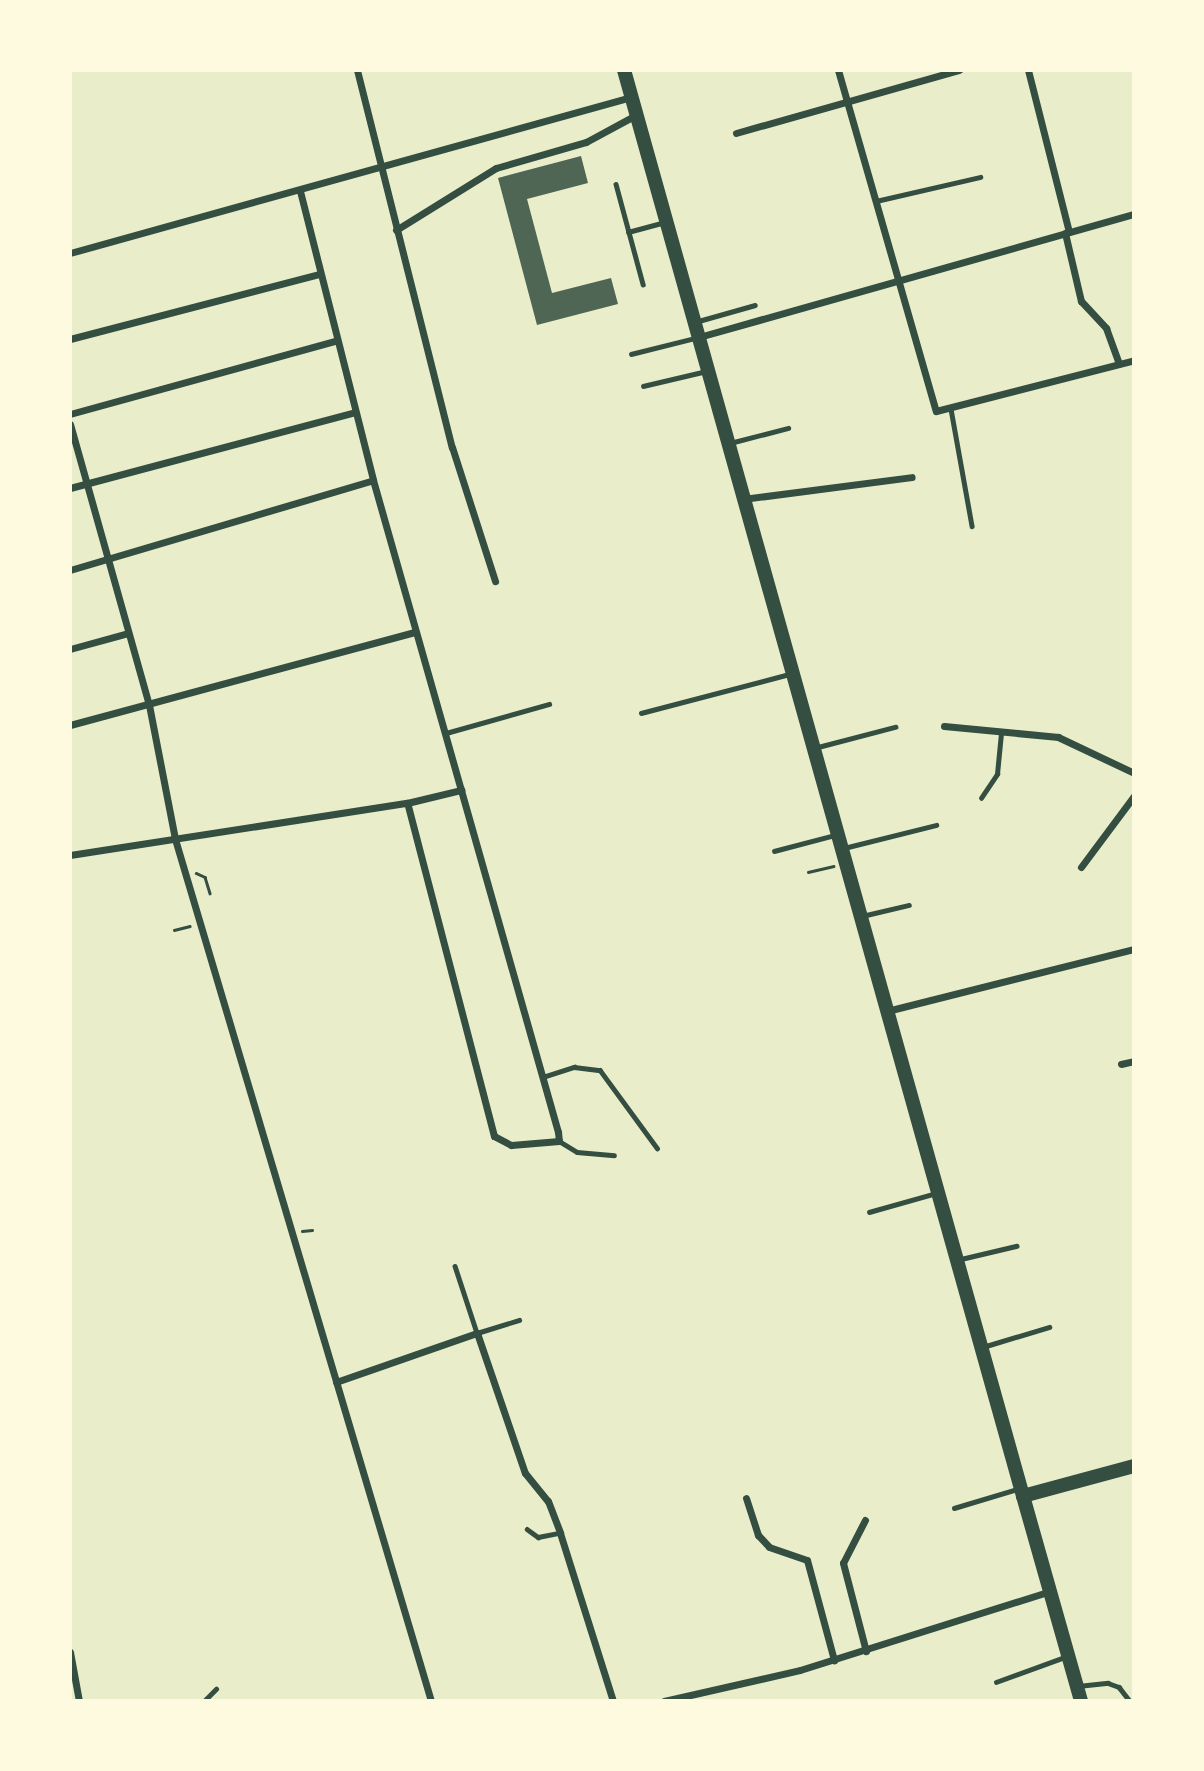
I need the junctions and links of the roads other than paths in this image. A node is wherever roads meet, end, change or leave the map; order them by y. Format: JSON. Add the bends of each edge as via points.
{"nodes":[{"id":1,"x":357,"y":70,"type":"edge"},
{"id":2,"x":624,"y":70,"type":"edge"},
{"id":3,"x":838,"y":70,"type":"edge"},
{"id":4,"x":959,"y":70,"type":"edge"},
{"id":5,"x":1028,"y":70,"type":"edge"},
{"id":6,"x":631,"y":97,"type":"junction"},
{"id":7,"x":846,"y":100,"type":"junction"},
{"id":8,"x":636,"y":115,"type":"junction"},
{"id":9,"x":736,"y":133,"type":"dead end"},
{"id":10,"x":384,"y":167,"type":"junction"},
{"id":11,"x":980,"y":177,"type":"dead end"},
{"id":12,"x":616,"y":184,"type":"dead end"},
{"id":13,"x":300,"y":191,"type":"junction"},
{"id":14,"x":875,"y":201,"type":"junction"},
{"id":15,"x":1134,"y":214,"type":"edge"},
{"id":16,"x":666,"y":222,"type":"junction"},
{"id":17,"x":396,"y":230,"type":"junction"},
{"id":18,"x":628,"y":232,"type":"junction"},
{"id":19,"x":1067,"y":232,"type":"junction"},
{"id":20,"x":70,"y":253,"type":"edge"},
{"id":21,"x":319,"y":274,"type":"junction"},
{"id":22,"x":898,"y":281,"type":"junction"},
{"id":23,"x":643,"y":284,"type":"dead end"},
{"id":24,"x":755,"y":305,"type":"dead end"},
{"id":25,"x":695,"y":322,"type":"junction"},
{"id":26,"x":698,"y":337,"type":"junction"},
{"id":27,"x":70,"y":339,"type":"edge"},
{"id":28,"x":335,"y":341,"type":"junction"},
{"id":29,"x":631,"y":354,"type":"dead end"},
{"id":30,"x":1134,"y":360,"type":"edge"},
{"id":31,"x":1119,"y":364,"type":"junction"},
{"id":32,"x":708,"y":371,"type":"junction"},
{"id":33,"x":643,"y":386,"type":"dead end"},
{"id":34,"x":951,"y":409,"type":"junction"},
{"id":35,"x":355,"y":412,"type":"junction"},
{"id":36,"x":70,"y":414,"type":"edge"},
{"id":37,"x":70,"y":424,"type":"edge"},
{"id":38,"x":788,"y":428,"type":"dead end"},
{"id":39,"x":729,"y":443,"type":"junction"},
{"id":40,"x":912,"y":477,"type":"dead end"},
{"id":41,"x":373,"y":480,"type":"junction"},
{"id":42,"x":86,"y":484,"type":"junction"},
{"id":43,"x":70,"y":488,"type":"edge"},
{"id":44,"x":743,"y":499,"type":"junction"},
{"id":45,"x":972,"y":526,"type":"dead end"},
{"id":46,"x":107,"y":559,"type":"junction"},
{"id":47,"x":70,"y":570,"type":"edge"},
{"id":48,"x":495,"y":581,"type":"dead end"},
{"id":49,"x":415,"y":632,"type":"junction"},
{"id":50,"x":128,"y":633,"type":"junction"},
{"id":51,"x":70,"y":649,"type":"edge"},
{"id":52,"x":791,"y":674,"type":"junction"},
{"id":53,"x":548,"y":704,"type":"dead end"},
{"id":54,"x":149,"y":705,"type":"junction"},
{"id":55,"x":641,"y":713,"type":"dead end"},
{"id":56,"x":70,"y":725,"type":"edge"},
{"id":57,"x":944,"y":726,"type":"dead end"},
{"id":58,"x":895,"y":727,"type":"dead end"},
{"id":59,"x":445,"y":733,"type":"junction"},
{"id":60,"x":1001,"y":733,"type":"junction"},
{"id":61,"x":811,"y":749,"type":"junction"},
{"id":62,"x":1134,"y":773,"type":"edge"},
{"id":63,"x":461,"y":790,"type":"junction"},
{"id":64,"x":1134,"y":796,"type":"edge"},
{"id":65,"x":981,"y":798,"type":"dead end"},
{"id":66,"x":407,"y":803,"type":"junction"},
{"id":67,"x":936,"y":825,"type":"dead end"},
{"id":68,"x":175,"y":839,"type":"junction"},
{"id":69,"x":839,"y":849,"type":"junction"},
{"id":70,"x":774,"y":851,"type":"dead end"},
{"id":71,"x":70,"y":855,"type":"edge"},
{"id":72,"x":1080,"y":867,"type":"dead end"},
{"id":73,"x":909,"y":905,"type":"dead end"},
{"id":74,"x":859,"y":917,"type":"junction"},
{"id":75,"x":1134,"y":949,"type":"edge"},
{"id":76,"x":886,"y":1012,"type":"junction"},
{"id":77,"x":1134,"y":1061,"type":"edge"},
{"id":78,"x":1121,"y":1064,"type":"dead end"},
{"id":79,"x":543,"y":1077,"type":"junction"},
{"id":80,"x":559,"y":1141,"type":"junction"},
{"id":81,"x":657,"y":1148,"type":"dead end"},
{"id":82,"x":614,"y":1155,"type":"dead end"},
{"id":83,"x":937,"y":1193,"type":"junction"},
{"id":84,"x":869,"y":1212,"type":"dead end"},
{"id":85,"x":1016,"y":1246,"type":"dead end"},
{"id":86,"x":956,"y":1261,"type":"junction"},
{"id":87,"x":455,"y":1266,"type":"dead end"},
{"id":88,"x":519,"y":1320,"type":"dead end"},
{"id":89,"x":1049,"y":1327,"type":"dead end"},
{"id":90,"x":477,"y":1333,"type":"junction"},
{"id":91,"x":981,"y":1347,"type":"junction"},
{"id":92,"x":336,"y":1382,"type":"junction"},
{"id":93,"x":1134,"y":1466,"type":"edge"},
{"id":94,"x":1022,"y":1492,"type":"junction"},
{"id":95,"x":746,"y":1498,"type":"dead end"},
{"id":96,"x":954,"y":1508,"type":"dead end"},
{"id":97,"x":865,"y":1520,"type":"dead end"},
{"id":98,"x":527,"y":1529,"type":"dead end"},
{"id":99,"x":560,"y":1533,"type":"junction"},
{"id":100,"x":1050,"y":1591,"type":"junction"},
{"id":101,"x":866,"y":1651,"type":"junction"},
{"id":102,"x":70,"y":1652,"type":"edge"},
{"id":103,"x":1069,"y":1655,"type":"junction"},
{"id":104,"x":834,"y":1660,"type":"junction"},
{"id":105,"x":996,"y":1682,"type":"dead end"},
{"id":106,"x":1077,"y":1686,"type":"junction"},
{"id":107,"x":216,"y":1689,"type":"dead end"},
{"id":108,"x":675,"y":1700,"type":"edge"},
{"id":109,"x":79,"y":1701,"type":"edge"},
{"id":110,"x":205,"y":1701,"type":"edge"},
{"id":111,"x":431,"y":1701,"type":"edge"},
{"id":112,"x":613,"y":1701,"type":"edge"},
{"id":113,"x":664,"y":1701,"type":"edge"},
{"id":114,"x":1081,"y":1701,"type":"edge"},
{"id":115,"x":1129,"y":1701,"type":"edge"}],
"edges":[{"from":1,"to":10,"type":"street"},
{"from":2,"to":6,"type":"main road"},
{"from":3,"to":7,"type":"street"},
{"from":4,"to":7,"type":"street"},
{"from":5,"to":19,"type":"street"},
{"from":6,"to":8,"type":"main road"},
{"from":6,"to":10,"type":"street"},
{"from":7,"to":9,"type":"street"},
{"from":7,"to":14,"type":"street"},
{"from":8,"to":16,"type":"main road"},
{"from":8,"to":17,"type":"street","via":[[593,140],[495,169]]},
{"from":10,"to":13,"type":"street"},
{"from":10,"to":17,"type":"street"},
{"from":11,"to":14,"type":"lane"},
{"from":12,"to":18,"type":"lane"},
{"from":13,"to":20,"type":"street"},
{"from":13,"to":21,"type":"street"},
{"from":14,"to":22,"type":"street"},
{"from":15,"to":19,"type":"street"},
{"from":16,"to":18,"type":"lane"},
{"from":16,"to":25,"type":"main road"},
{"from":17,"to":48,"type":"street","via":[[452,447]]},
{"from":18,"to":23,"type":"lane"},
{"from":19,"to":22,"type":"street"},
{"from":19,"to":31,"type":"street","via":[[1081,301],[1106,327]]},
{"from":21,"to":27,"type":"street"},
{"from":21,"to":28,"type":"street"},
{"from":22,"to":26,"type":"street"},
{"from":22,"to":34,"type":"street","via":[[933,406],[936,411]]},
{"from":24,"to":25,"type":"lane"},
{"from":25,"to":26,"type":"main road"},
{"from":26,"to":29,"type":"lane"},
{"from":26,"to":32,"type":"main road"},
{"from":28,"to":35,"type":"street"},
{"from":28,"to":36,"type":"street"},
{"from":30,"to":31,"type":"street"},
{"from":31,"to":34,"type":"street"},
{"from":32,"to":33,"type":"lane"},
{"from":32,"to":39,"type":"main road"},
{"from":34,"to":45,"type":"lane"},
{"from":35,"to":41,"type":"street"},
{"from":35,"to":42,"type":"street"},
{"from":37,"to":42,"type":"street"},
{"from":38,"to":39,"type":"lane"},
{"from":39,"to":44,"type":"main road"},
{"from":40,"to":44,"type":"street"},
{"from":41,"to":46,"type":"street"},
{"from":41,"to":49,"type":"street"},
{"from":42,"to":43,"type":"street"},
{"from":42,"to":46,"type":"street"},
{"from":44,"to":52,"type":"main road"},
{"from":46,"to":47,"type":"street"},
{"from":46,"to":50,"type":"street"},
{"from":49,"to":54,"type":"street"},
{"from":49,"to":59,"type":"street"},
{"from":50,"to":51,"type":"street"},
{"from":50,"to":54,"type":"street"},
{"from":52,"to":55,"type":"lane"},
{"from":52,"to":61,"type":"main road"},
{"from":53,"to":59,"type":"lane"},
{"from":54,"to":56,"type":"street"},
{"from":54,"to":68,"type":"street"},
{"from":57,"to":60,"type":"street"},
{"from":58,"to":61,"type":"lane"},
{"from":59,"to":63,"type":"street"},
{"from":60,"to":62,"type":"street","via":[[1058,737]]},
{"from":60,"to":65,"type":"lane","via":[[997,774]]},
{"from":61,"to":69,"type":"main road"},
{"from":63,"to":66,"type":"street"},
{"from":63,"to":79,"type":"street"},
{"from":64,"to":72,"type":"street"},
{"from":66,"to":68,"type":"street"},
{"from":66,"to":80,"type":"street","via":[[494,1136],[511,1145]]},
{"from":67,"to":69,"type":"lane"},
{"from":68,"to":71,"type":"street"},
{"from":68,"to":92,"type":"street"},
{"from":69,"to":70,"type":"lane"},
{"from":69,"to":74,"type":"main road"},
{"from":73,"to":74,"type":"lane"},
{"from":74,"to":76,"type":"main road"},
{"from":75,"to":76,"type":"street"},
{"from":76,"to":83,"type":"main road"},
{"from":77,"to":78,"type":"street"},
{"from":79,"to":80,"type":"street"},
{"from":79,"to":81,"type":"lane","via":[[574,1067],[600,1070]]},
{"from":80,"to":82,"type":"lane","via":[[576,1152]]},
{"from":83,"to":84,"type":"lane"},
{"from":83,"to":86,"type":"main road"},
{"from":85,"to":86,"type":"lane"},
{"from":86,"to":91,"type":"main road"},
{"from":87,"to":90,"type":"lane"},
{"from":88,"to":90,"type":"lane"},
{"from":89,"to":91,"type":"lane"},
{"from":90,"to":92,"type":"street"},
{"from":90,"to":99,"type":"street","via":[[525,1473],[548,1501]]},
{"from":91,"to":94,"type":"main road"},
{"from":92,"to":111,"type":"street"},
{"from":93,"to":94,"type":"main road"},
{"from":94,"to":96,"type":"lane"},
{"from":94,"to":100,"type":"main road"},
{"from":95,"to":104,"type":"street","via":[[758,1535],[769,1547],[807,1560]]},
{"from":97,"to":101,"type":"street","via":[[844,1563]]},
{"from":98,"to":99,"type":"lane","via":[[538,1537]]},
{"from":99,"to":112,"type":"street"},
{"from":100,"to":101,"type":"street"},
{"from":100,"to":103,"type":"main road"},
{"from":101,"to":104,"type":"street"},
{"from":102,"to":109,"type":"street"},
{"from":103,"to":105,"type":"lane"},
{"from":103,"to":106,"type":"main road"},
{"from":104,"to":108,"type":"street"},
{"from":106,"to":114,"type":"main road"},
{"from":106,"to":115,"type":"lane","via":[[1108,1683],[1119,1687]]},
{"from":107,"to":110,"type":"lane"},
{"from":108,"to":113,"type":"street"}]}
